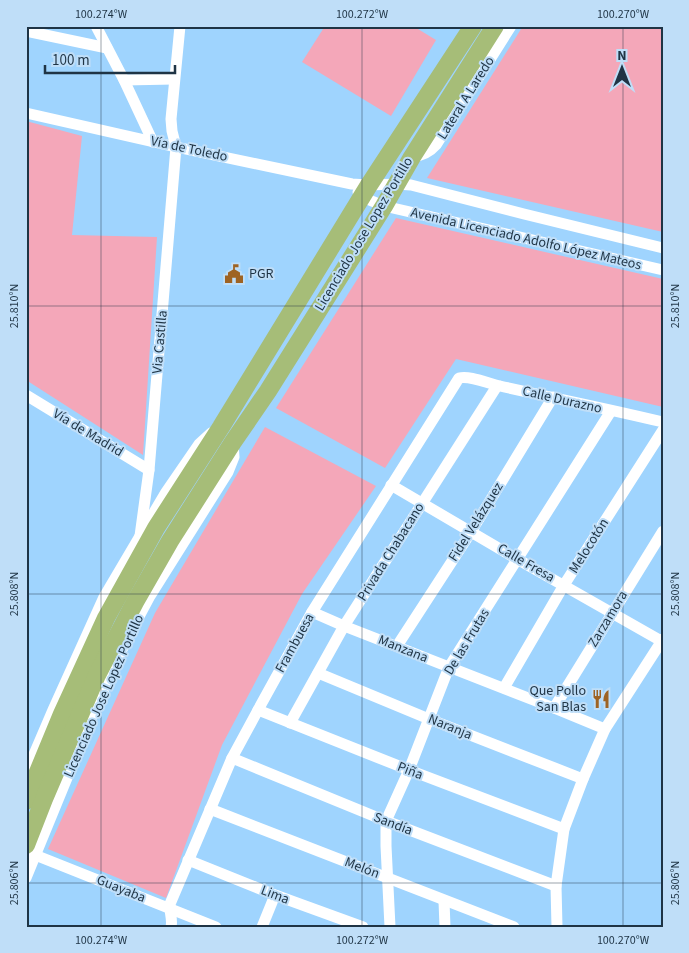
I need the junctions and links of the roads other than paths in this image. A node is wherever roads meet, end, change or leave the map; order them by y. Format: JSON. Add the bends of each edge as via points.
{"nodes":[{"id":1,"x":96,"y":26,"type":"edge"},
{"id":2,"x":180,"y":26,"type":"edge"},
{"id":3,"x":473,"y":26,"type":"edge"},
{"id":4,"x":494,"y":26,"type":"edge"},
{"id":5,"x":511,"y":26,"type":"edge"},
{"id":6,"x":26,"y":31,"type":"edge"},
{"id":7,"x":107,"y":48,"type":"junction"},
{"id":8,"x":174,"y":79,"type":"junction"},
{"id":9,"x":124,"y":80,"type":"junction"},
{"id":10,"x":26,"y":113,"type":"edge"},
{"id":11,"x":153,"y":142,"type":"junction"},
{"id":12,"x":176,"y":147,"type":"junction"},
{"id":13,"x":412,"y":157,"type":"junction"},
{"id":14,"x":397,"y":183,"type":"junction"},
{"id":15,"x":361,"y":189,"type":"junction"},
{"id":16,"x":384,"y":206,"type":"junction"},
{"id":17,"x":663,"y":248,"type":"edge"},
{"id":18,"x":663,"y":270,"type":"edge"},
{"id":19,"x":461,"y":377,"type":"joint"},
{"id":20,"x":497,"y":386,"type":"junction"},
{"id":21,"x":26,"y":395,"type":"edge"},
{"id":22,"x":553,"y":397,"type":"junction"},
{"id":23,"x":611,"y":411,"type":"junction"},
{"id":24,"x":663,"y":422,"type":"edge"},
{"id":25,"x":221,"y":427,"type":"junction"},
{"id":26,"x":663,"y":430,"type":"edge"},
{"id":27,"x":150,"y":470,"type":"junction"},
{"id":28,"x":391,"y":485,"type":"junction"},
{"id":29,"x":422,"y":503,"type":"junction"},
{"id":30,"x":663,"y":531,"type":"edge"},
{"id":31,"x":471,"y":532,"type":"junction"},
{"id":32,"x":140,"y":536,"type":"junction"},
{"id":33,"x":517,"y":559,"type":"junction"},
{"id":34,"x":564,"y":585,"type":"junction"},
{"id":35,"x":312,"y":612,"type":"junction"},
{"id":36,"x":612,"y":613,"type":"junction"},
{"id":37,"x":344,"y":626,"type":"junction"},
{"id":38,"x":662,"y":640,"type":"edge"},
{"id":39,"x":397,"y":646,"type":"junction"},
{"id":40,"x":449,"y":667,"type":"junction"},
{"id":41,"x":318,"y":673,"type":"junction"},
{"id":42,"x":504,"y":688,"type":"junction"},
{"id":43,"x":554,"y":708,"type":"junction"},
{"id":44,"x":258,"y":710,"type":"junction"},
{"id":45,"x":429,"y":719,"type":"junction"},
{"id":46,"x":290,"y":722,"type":"junction"},
{"id":47,"x":605,"y":729,"type":"junction"},
{"id":48,"x":232,"y":758,"type":"junction"},
{"id":49,"x":409,"y":770,"type":"junction"},
{"id":50,"x":26,"y":773,"type":"edge"},
{"id":51,"x":583,"y":779,"type":"junction"},
{"id":52,"x":26,"y":801,"type":"edge"},
{"id":53,"x":210,"y":809,"type":"junction"},
{"id":54,"x":386,"y":821,"type":"junction"},
{"id":55,"x":564,"y":829,"type":"junction"},
{"id":56,"x":29,"y":850,"type":"edge"},
{"id":57,"x":188,"y":860,"type":"junction"},
{"id":58,"x":26,"y":878,"type":"edge"},
{"id":59,"x":388,"y":878,"type":"junction"},
{"id":60,"x":556,"y":886,"type":"junction"},
{"id":61,"x":275,"y":895,"type":"junction"},
{"id":62,"x":444,"y":900,"type":"junction"},
{"id":63,"x":170,"y":908,"type":"junction"},
{"id":64,"x":498,"y":924,"type":"edge"},
{"id":65,"x":171,"y":927,"type":"edge"},
{"id":66,"x":216,"y":927,"type":"edge"},
{"id":67,"x":262,"y":927,"type":"edge"},
{"id":68,"x":362,"y":927,"type":"edge"},
{"id":69,"x":390,"y":927,"type":"edge"},
{"id":70,"x":445,"y":927,"type":"edge"},
{"id":71,"x":514,"y":927,"type":"edge"},
{"id":72,"x":557,"y":927,"type":"edge"}],
"edges":[{"from":1,"to":7,"type":"street"},
{"from":2,"to":8,"type":"street","name":"Via Castilla"},
{"from":3,"to":15,"type":"highway","name":"Licenciado Jose Lopez Portillo"},
{"from":4,"to":13,"type":"highway","name":"Licenciado Jose Lopez Portillo"},
{"from":5,"to":13,"type":"street","name":"Lateral A Laredo","via":[[436,145],[427,153]]},
{"from":6,"to":7,"type":"street"},
{"from":7,"to":9,"type":"street"},
{"from":8,"to":9,"type":"street"},
{"from":8,"to":12,"type":"street","name":"Via Castilla","via":[[171,118]]},
{"from":9,"to":11,"type":"street"},
{"from":10,"to":11,"type":"street","name":"Vía de Toledo"},
{"from":11,"to":12,"type":"street","name":"Vía de Toledo"},
{"from":12,"to":15,"type":"street","name":"Vía de Toledo"},
{"from":12,"to":27,"type":"street","name":"Via Castilla"},
{"from":13,"to":14,"type":"highway","name":"Licenciado Jose Lopez Portillo"},
{"from":14,"to":15,"type":"street","name":"Avenida Licenciado Adolfo López Mateos"},
{"from":14,"to":16,"type":"highway","name":"Licenciado Jose Lopez Portillo"},
{"from":14,"to":17,"type":"street","name":"Avenida Licenciado Adolfo López Mateos"},
{"from":15,"to":16,"type":"street","name":"Avenida Licenciado Adolfo López Mateos"},
{"from":15,"to":25,"type":"highway","name":"Licenciado Jose Lopez Portillo"},
{"from":16,"to":18,"type":"street","name":"Avenida Licenciado Adolfo López Mateos"},
{"from":16,"to":56,"type":"highway","name":"Licenciado Jose Lopez Portillo","via":[[170,541],[122,625],[48,790]]},
{"from":19,"to":20,"type":"street","name":"Calle Durazno"},
{"from":19,"to":28,"type":"street","name":"Frambuesa"},
{"from":20,"to":22,"type":"street","name":"Calle Durazno"},
{"from":20,"to":29,"type":"street","name":"Privada Chabacano"},
{"from":21,"to":27,"type":"street","name":"Vía de Madrid"},
{"from":22,"to":23,"type":"street","name":"Calle Durazno"},
{"from":22,"to":31,"type":"street","name":"Fidel Velázquez"},
{"from":23,"to":24,"type":"street","name":"Calle Durazno"},
{"from":23,"to":33,"type":"street","name":"De las Frutas"},
{"from":25,"to":32,"type":"street","name":"Licenciado Jose Lopez Portillo","via":[[199,444]]},
{"from":25,"to":52,"type":"highway","name":"Licenciado Jose Lopez Portillo","via":[[156,528],[106,618]]},
{"from":26,"to":34,"type":"street","name":"Melocotón"},
{"from":27,"to":32,"type":"street","name":"Via Castilla"},
{"from":28,"to":29,"type":"street","name":"Calle Fresa"},
{"from":28,"to":35,"type":"street","name":"Frambuesa"},
{"from":29,"to":31,"type":"street","name":"Calle Fresa"},
{"from":29,"to":37,"type":"street","name":"Privada Chabacano"},
{"from":30,"to":36,"type":"street","name":"Zarzamora"},
{"from":31,"to":33,"type":"street","name":"Calle Fresa"},
{"from":31,"to":39,"type":"street","name":"Fidel Velázquez"},
{"from":32,"to":50,"type":"street","name":"Licenciado Jose Lopez Portillo","via":[[104,597]]},
{"from":33,"to":34,"type":"street","name":"Calle Fresa"},
{"from":33,"to":40,"type":"street","name":"De las Frutas"},
{"from":34,"to":36,"type":"street","name":"Calle Fresa"},
{"from":34,"to":42,"type":"street","name":"Melocotón"},
{"from":35,"to":37,"type":"street","name":"Manzana"},
{"from":35,"to":44,"type":"street","name":"Frambuesa"},
{"from":36,"to":38,"type":"street","name":"Calle Fresa"},
{"from":36,"to":43,"type":"street","name":"Zarzamora"},
{"from":37,"to":39,"type":"street","name":"Manzana"},
{"from":37,"to":41,"type":"street","name":"Privada Chabacano"},
{"from":38,"to":47,"type":"street"},
{"from":39,"to":40,"type":"street","name":"Manzana"},
{"from":40,"to":42,"type":"street","name":"Manzana"},
{"from":40,"to":45,"type":"street","name":"De las Frutas"},
{"from":41,"to":45,"type":"street","name":"Naranja"},
{"from":41,"to":46,"type":"street","name":"Privada Chabacano"},
{"from":42,"to":43,"type":"street","name":"Manzana"},
{"from":43,"to":47,"type":"street","name":"Manzana"},
{"from":44,"to":46,"type":"street","name":"Piña"},
{"from":44,"to":48,"type":"street","name":"Frambuesa"},
{"from":45,"to":49,"type":"street","name":"De las Frutas"},
{"from":45,"to":51,"type":"street","name":"Naranja"},
{"from":46,"to":49,"type":"street","name":"Piña"},
{"from":47,"to":51,"type":"street"},
{"from":48,"to":53,"type":"street","name":"Frambuesa"},
{"from":48,"to":54,"type":"street","name":"Sandía"},
{"from":49,"to":54,"type":"street","name":"De las Frutas"},
{"from":49,"to":55,"type":"street","name":"Piña"},
{"from":51,"to":55,"type":"street"},
{"from":53,"to":57,"type":"street","name":"Frambuesa"},
{"from":53,"to":59,"type":"street","name":"Melón"},
{"from":54,"to":59,"type":"street","name":"De las Frutas"},
{"from":54,"to":60,"type":"street","name":"Sandía"},
{"from":55,"to":60,"type":"street"},
{"from":56,"to":58,"type":"street","name":"Licenciado Jose Lopez Portillo"},
{"from":56,"to":63,"type":"street","name":"Guayaba"},
{"from":57,"to":61,"type":"street","name":"Lima"},
{"from":57,"to":63,"type":"street","name":"Frambuesa"},
{"from":59,"to":62,"type":"street","name":"Melón"},
{"from":59,"to":69,"type":"street","name":"De las Frutas"},
{"from":60,"to":72,"type":"street"},
{"from":61,"to":67,"type":"street"},
{"from":61,"to":68,"type":"street","name":"Lima"},
{"from":62,"to":64,"type":"street","name":"Melón"},
{"from":62,"to":70,"type":"street"},
{"from":63,"to":65,"type":"street","name":"Frambuesa"},
{"from":63,"to":66,"type":"street","name":"Guayaba"},
{"from":64,"to":71,"type":"street","name":"Melón"}]}
